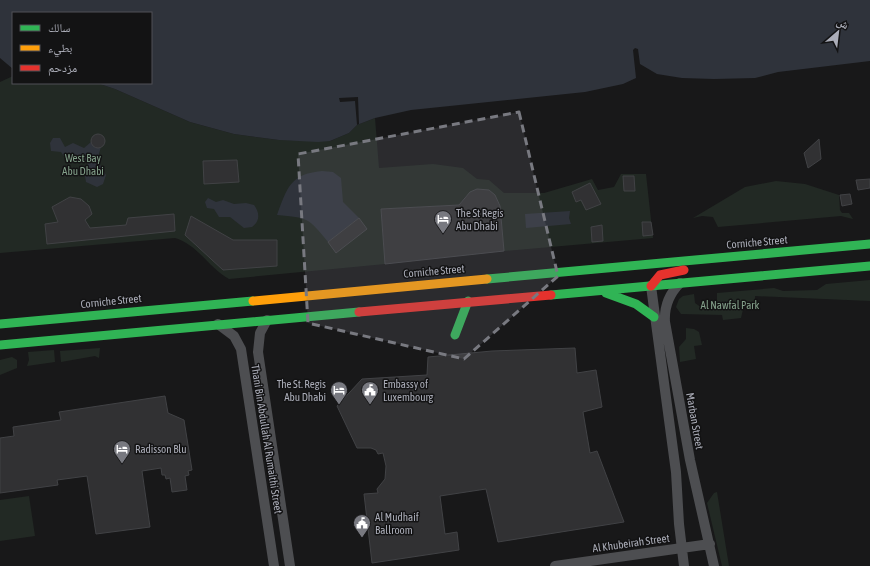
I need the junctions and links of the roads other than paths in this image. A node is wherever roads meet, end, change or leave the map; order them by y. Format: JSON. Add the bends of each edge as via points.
{"nodes":[{"id":1,"x":870,"y":244,"type":"edge"},
{"id":2,"x":796,"y":250,"type":"junction"},
{"id":3,"x":870,"y":266,"type":"edge"},
{"id":4,"x":680,"y":283,"type":"junction"},
{"id":5,"x":651,"y":286,"type":"junction"},
{"id":6,"x":600,"y":291,"type":"junction"},
{"id":7,"x":468,"y":301,"type":"junction"},
{"id":8,"x":654,"y":317,"type":"junction"},
{"id":9,"x":267,"y":320,"type":"junction"},
{"id":10,"x":1,"y":323,"type":"edge"},
{"id":11,"x":218,"y":324,"type":"junction"},
{"id":12,"x":455,"y":335,"type":"dead end"},
{"id":13,"x":0,"y":345,"type":"edge"},
{"id":14,"x":710,"y":544,"type":"junction"},
{"id":15,"x":681,"y":548,"type":"junction"},
{"id":16,"x":274,"y":566,"type":"edge"},
{"id":17,"x":290,"y":566,"type":"edge"},
{"id":18,"x":555,"y":566,"type":"edge"},
{"id":19,"x":684,"y":566,"type":"edge"},
{"id":20,"x":714,"y":566,"type":"edge"}],
"edges":[{"from":1,"to":2,"type":"main road","name":"Corniche Street"},
{"from":2,"to":5,"type":"main road","via":[[780,259],[765,262],[666,272],[658,276]]},
{"from":2,"to":10,"type":"main road","name":"Corniche Street"},
{"from":3,"to":4,"type":"main road"},
{"from":4,"to":5,"type":"main road"},
{"from":4,"to":14,"type":"street","name":"Marban Street","via":[[667,302],[665,322],[690,460]]},
{"from":5,"to":6,"type":"main road"},
{"from":5,"to":8,"type":"street"},
{"from":6,"to":7,"type":"main road"},
{"from":6,"to":8,"type":"main road","via":[[636,304]]},
{"from":7,"to":9,"type":"main road"},
{"from":7,"to":12,"type":"main road"},
{"from":8,"to":15,"type":"street","via":[[676,472]]},
{"from":9,"to":11,"type":"main road"},
{"from":9,"to":17,"type":"street","name":"Thani Bin Abdullah Al Rumaithi Street","via":[[260,333],[258,352]]},
{"from":11,"to":13,"type":"main road"},
{"from":11,"to":16,"type":"street","name":"Thani Bin Abdullah Al Rumaithi Street","via":[[231,332],[241,349]]},
{"from":14,"to":15,"type":"street","name":"Al Khubeirah Street"},
{"from":14,"to":20,"type":"street","name":"Marban Street"},
{"from":15,"to":18,"type":"street","name":"Al Khubeirah Street"},
{"from":15,"to":19,"type":"street"}]}
